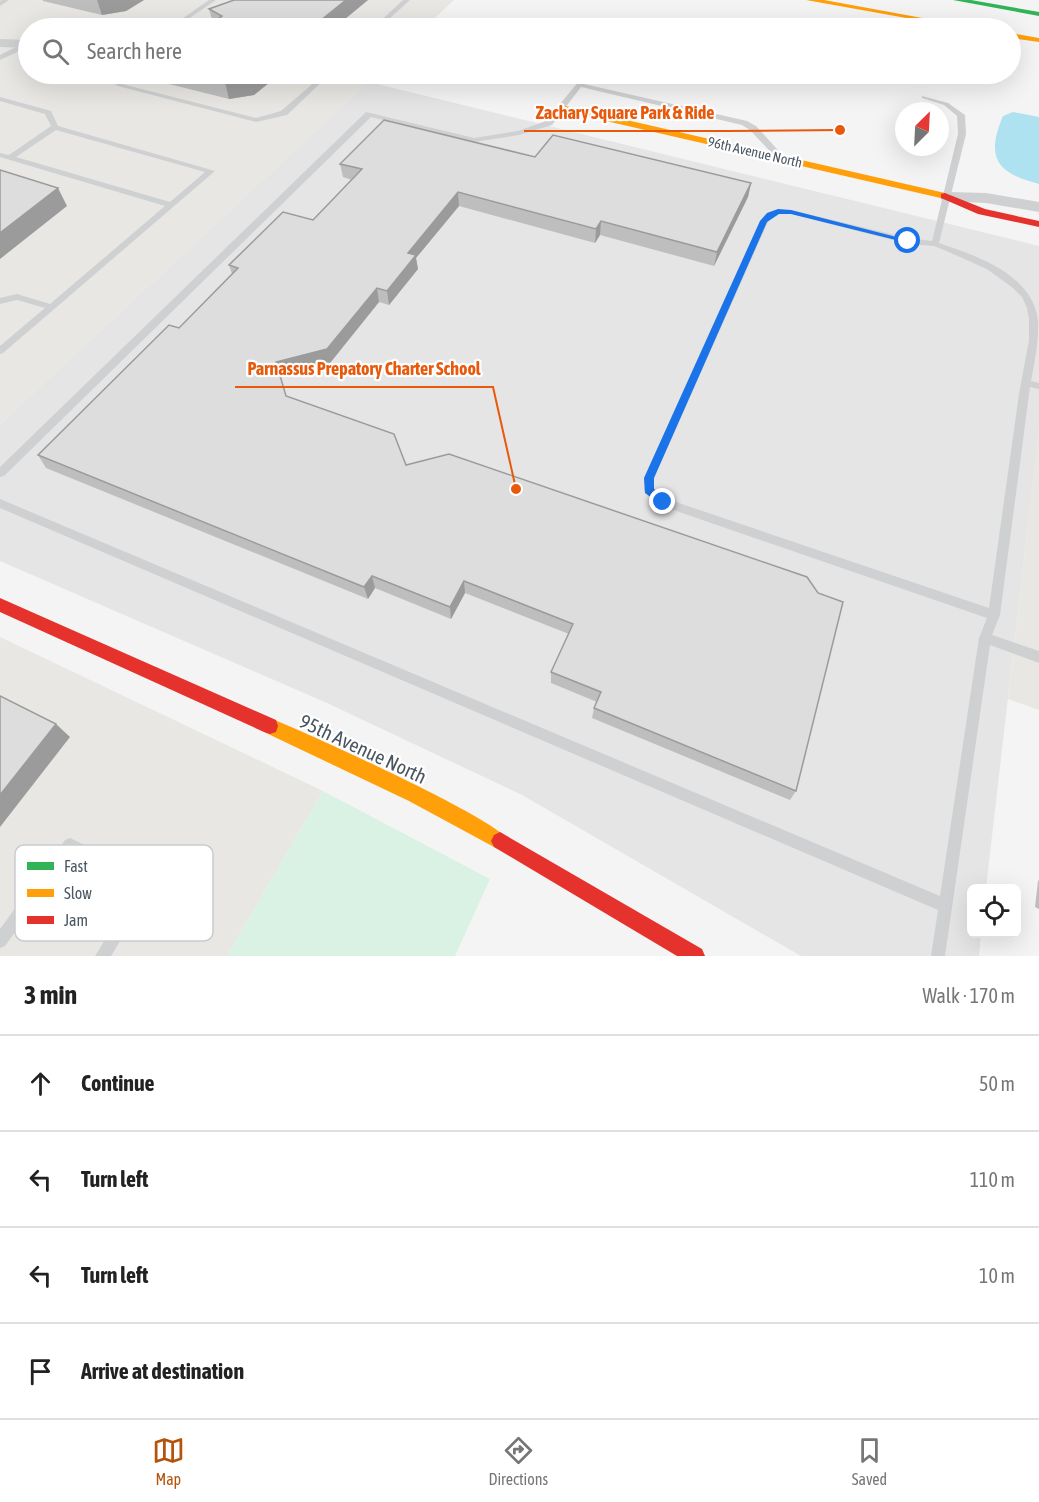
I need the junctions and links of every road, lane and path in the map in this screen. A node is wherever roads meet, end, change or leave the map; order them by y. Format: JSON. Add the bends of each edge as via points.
{"nodes":[{"id":1,"x":6,"y":0,"type":"edge"},
{"id":2,"x":213,"y":0,"type":"edge"},
{"id":3,"x":407,"y":0,"type":"edge"},
{"id":4,"x":810,"y":0,"type":"edge"},
{"id":5,"x":957,"y":0,"type":"edge"},
{"id":6,"x":0,"y":4,"type":"edge"},
{"id":7,"x":1039,"y":14,"type":"edge"},
{"id":8,"x":187,"y":18,"type":"edge"},
{"id":9,"x":387,"y":18,"type":"edge"},
{"id":10,"x":915,"y":18,"type":"edge"},
{"id":11,"x":1021,"y":37,"type":"edge"},
{"id":12,"x":1039,"y":40,"type":"edge"},
{"id":13,"x":0,"y":44,"type":"edge"},
{"id":14,"x":18,"y":44,"type":"edge"},
{"id":15,"x":18,"y":49,"type":"edge"},
{"id":16,"x":0,"y":58,"type":"edge"},
{"id":17,"x":118,"y":84,"type":"edge"},
{"id":18,"x":316,"y":84,"type":"edge"},
{"id":19,"x":579,"y":84,"type":"edge"},
{"id":20,"x":601,"y":84,"type":"edge"},
{"id":21,"x":924,"y":97,"type":"dead end"},
{"id":22,"x":0,"y":99,"type":"edge"},
{"id":23,"x":561,"y":108,"type":"junction"},
{"id":24,"x":55,"y":126,"type":"junction"},
{"id":25,"x":0,"y":155,"type":"edge"},
{"id":26,"x":10,"y":158,"type":"junction"},
{"id":27,"x":782,"y":159,"type":"junction"},
{"id":28,"x":948,"y":197,"type":"junction"},
{"id":29,"x":171,"y":205,"type":"junction"},
{"id":30,"x":1039,"y":207,"type":"edge"},
{"id":31,"x":1039,"y":224,"type":"edge"},
{"id":32,"x":936,"y":244,"type":"junction"},
{"id":33,"x":1024,"y":294,"type":"junction"},
{"id":34,"x":1037,"y":297,"type":"dead end"},
{"id":35,"x":0,"y":301,"type":"edge"},
{"id":36,"x":51,"y":307,"type":"junction"},
{"id":37,"x":0,"y":351,"type":"edge"},
{"id":38,"x":1026,"y":383,"type":"junction"},
{"id":39,"x":1039,"y":386,"type":"edge"},
{"id":40,"x":0,"y":473,"type":"edge"},
{"id":41,"x":0,"y":503,"type":"edge"},
{"id":42,"x":0,"y":605,"type":"edge"},
{"id":43,"x":994,"y":615,"type":"junction"},
{"id":44,"x":985,"y":638,"type":"junction"},
{"id":45,"x":1039,"y":657,"type":"edge"},
{"id":46,"x":945,"y":906,"type":"junction"},
{"id":47,"x":15,"y":920,"type":"edge"},
{"id":48,"x":0,"y":941,"type":"edge"},
{"id":49,"x":111,"y":941,"type":"edge"},
{"id":50,"x":102,"y":956,"type":"edge"},
{"id":51,"x":695,"y":956,"type":"edge"},
{"id":52,"x":938,"y":956,"type":"edge"}],
"edges":[{"from":1,"to":6,"type":"lane"},
{"from":2,"to":8,"type":"lane"},
{"from":3,"to":9,"type":"lane"},
{"from":4,"to":10,"type":"main road"},
{"from":5,"to":7,"type":"main road"},
{"from":11,"to":12,"type":"main road"},
{"from":13,"to":14,"type":"street"},
{"from":15,"to":16,"type":"lane"},
{"from":17,"to":18,"type":"lane","via":[[256,120],[284,113]]},
{"from":19,"to":23,"type":"lane"},
{"from":20,"to":27,"type":"lane","via":[[744,123]]},
{"from":21,"to":28,"type":"lane","via":[[946,104],[961,115],[962,134]]},
{"from":22,"to":24,"type":"lane","via":[[48,113]]},
{"from":23,"to":27,"type":"main road","name":"96th Avenue North"},
{"from":23,"to":40,"type":"lane","via":[[549,123],[519,133],[474,140],[369,114]]},
{"from":24,"to":26,"type":"lane"},
{"from":24,"to":29,"type":"lane","via":[[211,171]]},
{"from":25,"to":26,"type":"lane"},
{"from":26,"to":29,"type":"lane"},
{"from":27,"to":28,"type":"main road","name":"96th Avenue North"},
{"from":28,"to":30,"type":"street","name":"96th Avenue North","via":[[986,198]]},
{"from":28,"to":31,"type":"main road","name":"96th Avenue North","via":[[982,212]]},
{"from":28,"to":32,"type":"lane"},
{"from":29,"to":36,"type":"lane"},
{"from":32,"to":33,"type":"lane","via":[[988,266]]},
{"from":32,"to":43,"type":"lane","via":[[908,241],[791,212],[770,214],[649,478],[649,490],[663,502]]},
{"from":33,"to":34,"type":"lane"},
{"from":33,"to":38,"type":"lane","via":[[1031,307],[1034,338]]},
{"from":35,"to":36,"type":"lane","via":[[17,297]]},
{"from":36,"to":37,"type":"lane"},
{"from":38,"to":39,"type":"lane"},
{"from":38,"to":43,"type":"lane"},
{"from":41,"to":46,"type":"lane"},
{"from":42,"to":51,"type":"main road","name":"95th Avenue North","via":[[460,817]]},
{"from":43,"to":44,"type":"lane"},
{"from":44,"to":45,"type":"lane"},
{"from":44,"to":46,"type":"lane"},
{"from":46,"to":52,"type":"lane"},
{"from":47,"to":48,"type":"lane"},
{"from":49,"to":50,"type":"lane"}]}
